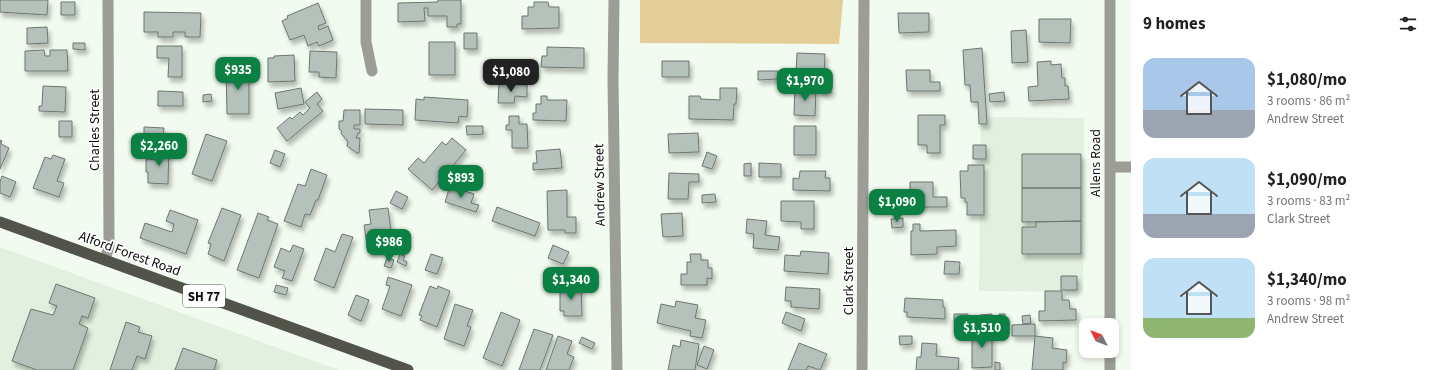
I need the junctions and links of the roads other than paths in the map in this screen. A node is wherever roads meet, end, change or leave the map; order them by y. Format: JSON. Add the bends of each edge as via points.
{"nodes":[{"id":1,"x":108,"y":0,"type":"edge"},
{"id":2,"x":366,"y":0,"type":"edge"},
{"id":3,"x":614,"y":0,"type":"edge"},
{"id":4,"x":864,"y":0,"type":"edge"},
{"id":5,"x":1110,"y":0,"type":"edge"},
{"id":6,"x":372,"y":71,"type":"dead end"},
{"id":7,"x":1110,"y":167,"type":"junction"},
{"id":8,"x":1131,"y":167,"type":"edge"},
{"id":9,"x":0,"y":222,"type":"edge"},
{"id":10,"x":105,"y":260,"type":"junction"},
{"id":11,"x":1110,"y":318,"type":"edge"},
{"id":12,"x":1110,"y":358,"type":"edge"},
{"id":13,"x":408,"y":370,"type":"edge"},
{"id":14,"x":616,"y":370,"type":"edge"},
{"id":15,"x":862,"y":370,"type":"edge"},
{"id":16,"x":1110,"y":370,"type":"edge"}],
"edges":[{"from":1,"to":10,"type":"street","name":"Charles Street","via":[[109,246]]},
{"from":2,"to":6,"type":"street","via":[[366,42]]},
{"from":3,"to":14,"type":"street","name":"Andrew Street"},
{"from":4,"to":15,"type":"street","name":"Clark Street"},
{"from":5,"to":7,"type":"street","name":"Allens Road"},
{"from":7,"to":8,"type":"street"},
{"from":7,"to":11,"type":"street","name":"Allens Road"},
{"from":9,"to":10,"type":"main road","name":"Alford Forest Road","number":"SH 77"},
{"from":10,"to":13,"type":"main road","name":"Alford Forest Road","number":"SH 77"},
{"from":12,"to":16,"type":"street"}]}
